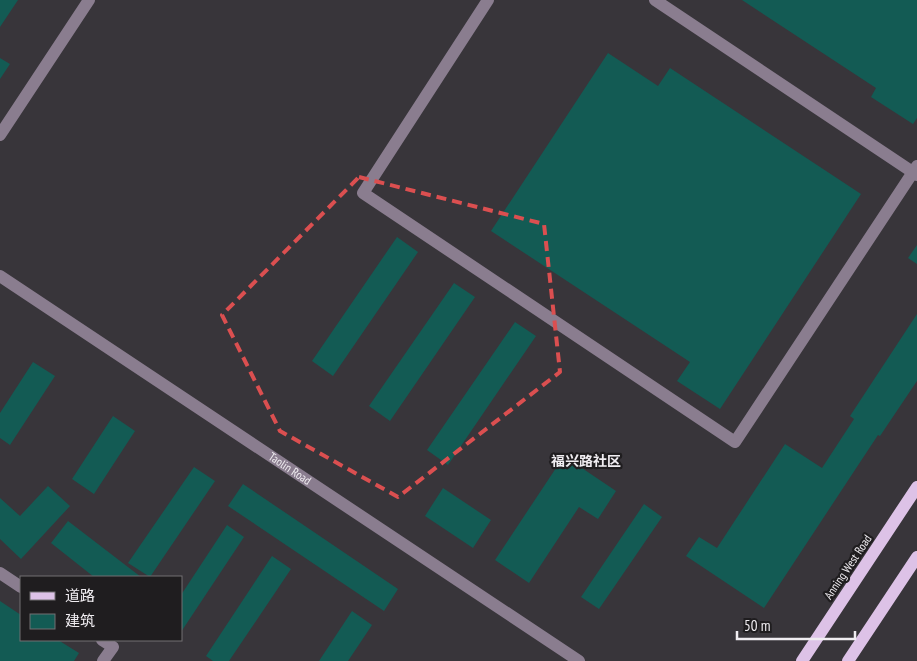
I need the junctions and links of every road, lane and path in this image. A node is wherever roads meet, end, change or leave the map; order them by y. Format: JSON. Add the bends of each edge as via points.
{"nodes":[{"id":1,"x":89,"y":0,"type":"edge"},
{"id":2,"x":488,"y":0,"type":"edge"},
{"id":3,"x":655,"y":0,"type":"edge"},
{"id":4,"x":0,"y":135,"type":"edge"},
{"id":5,"x":916,"y":171,"type":"edge"},
{"id":6,"x":0,"y":276,"type":"edge"},
{"id":7,"x":917,"y":487,"type":"edge"},
{"id":8,"x":917,"y":557,"type":"edge"},
{"id":9,"x":0,"y":573,"type":"edge"},
{"id":10,"x":20,"y":586,"type":"edge"},
{"id":11,"x":104,"y":641,"type":"edge"},
{"id":12,"x":103,"y":661,"type":"edge"},
{"id":13,"x":578,"y":661,"type":"edge"},
{"id":14,"x":802,"y":661,"type":"edge"},
{"id":15,"x":848,"y":661,"type":"edge"}],
"edges":[{"from":1,"to":4,"type":"street"},
{"from":2,"to":5,"type":"street","via":[[363,193],[735,442]]},
{"from":3,"to":5,"type":"street"},
{"from":6,"to":13,"type":"street","name":"Taolin Road"},
{"from":7,"to":14,"type":"main road","name":"Anning West Road"},
{"from":8,"to":15,"type":"main road"},
{"from":9,"to":10,"type":"street"},
{"from":11,"to":12,"type":"street","via":[[113,647]]}]}
